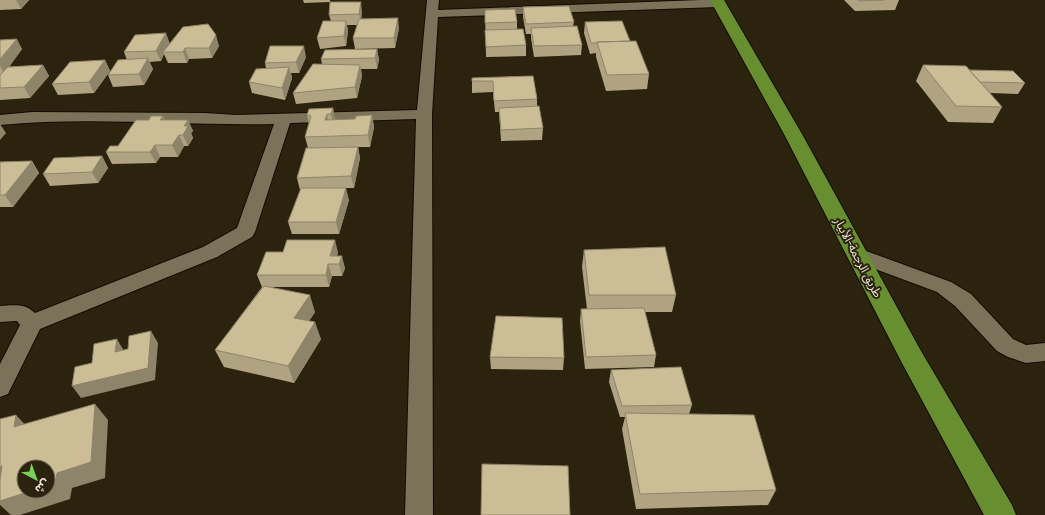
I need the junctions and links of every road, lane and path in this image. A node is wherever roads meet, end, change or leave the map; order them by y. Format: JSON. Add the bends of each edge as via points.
{"nodes":[{"id":1,"x":718,"y":2,"type":"edge"},
{"id":2,"x":432,"y":7,"type":"edge"},
{"id":3,"x":424,"y":114,"type":"junction"},
{"id":4,"x":283,"y":119,"type":"junction"},
{"id":5,"x":0,"y":120,"type":"edge"},
{"id":6,"x":858,"y":255,"type":"junction"},
{"id":7,"x":0,"y":314,"type":"edge"},
{"id":8,"x":32,"y":323,"type":"junction"},
{"id":9,"x":1045,"y":352,"type":"edge"},
{"id":10,"x":0,"y":387,"type":"edge"},
{"id":11,"x":419,"y":515,"type":"edge"},
{"id":12,"x":1001,"y":515,"type":"edge"}],
"edges":[{"from":1,"to":2,"type":"street"},
{"from":1,"to":6,"type":"highway","name":"طريق الرجمة-الأبيار"},
{"from":2,"to":3,"type":"street"},
{"from":3,"to":4,"type":"street"},
{"from":3,"to":11,"type":"street"},
{"from":4,"to":5,"type":"street"},
{"from":4,"to":8,"type":"street","via":[[245,232],[210,252]]},
{"from":6,"to":9,"type":"street","via":[[955,293],[1005,345],[1016,351],[1026,354]]},
{"from":6,"to":12,"type":"highway","name":"طريق الرجمة-الأبيار","via":[[912,358]]},
{"from":7,"to":8,"type":"street","via":[[22,313]]},
{"from":8,"to":10,"type":"street"}]}
